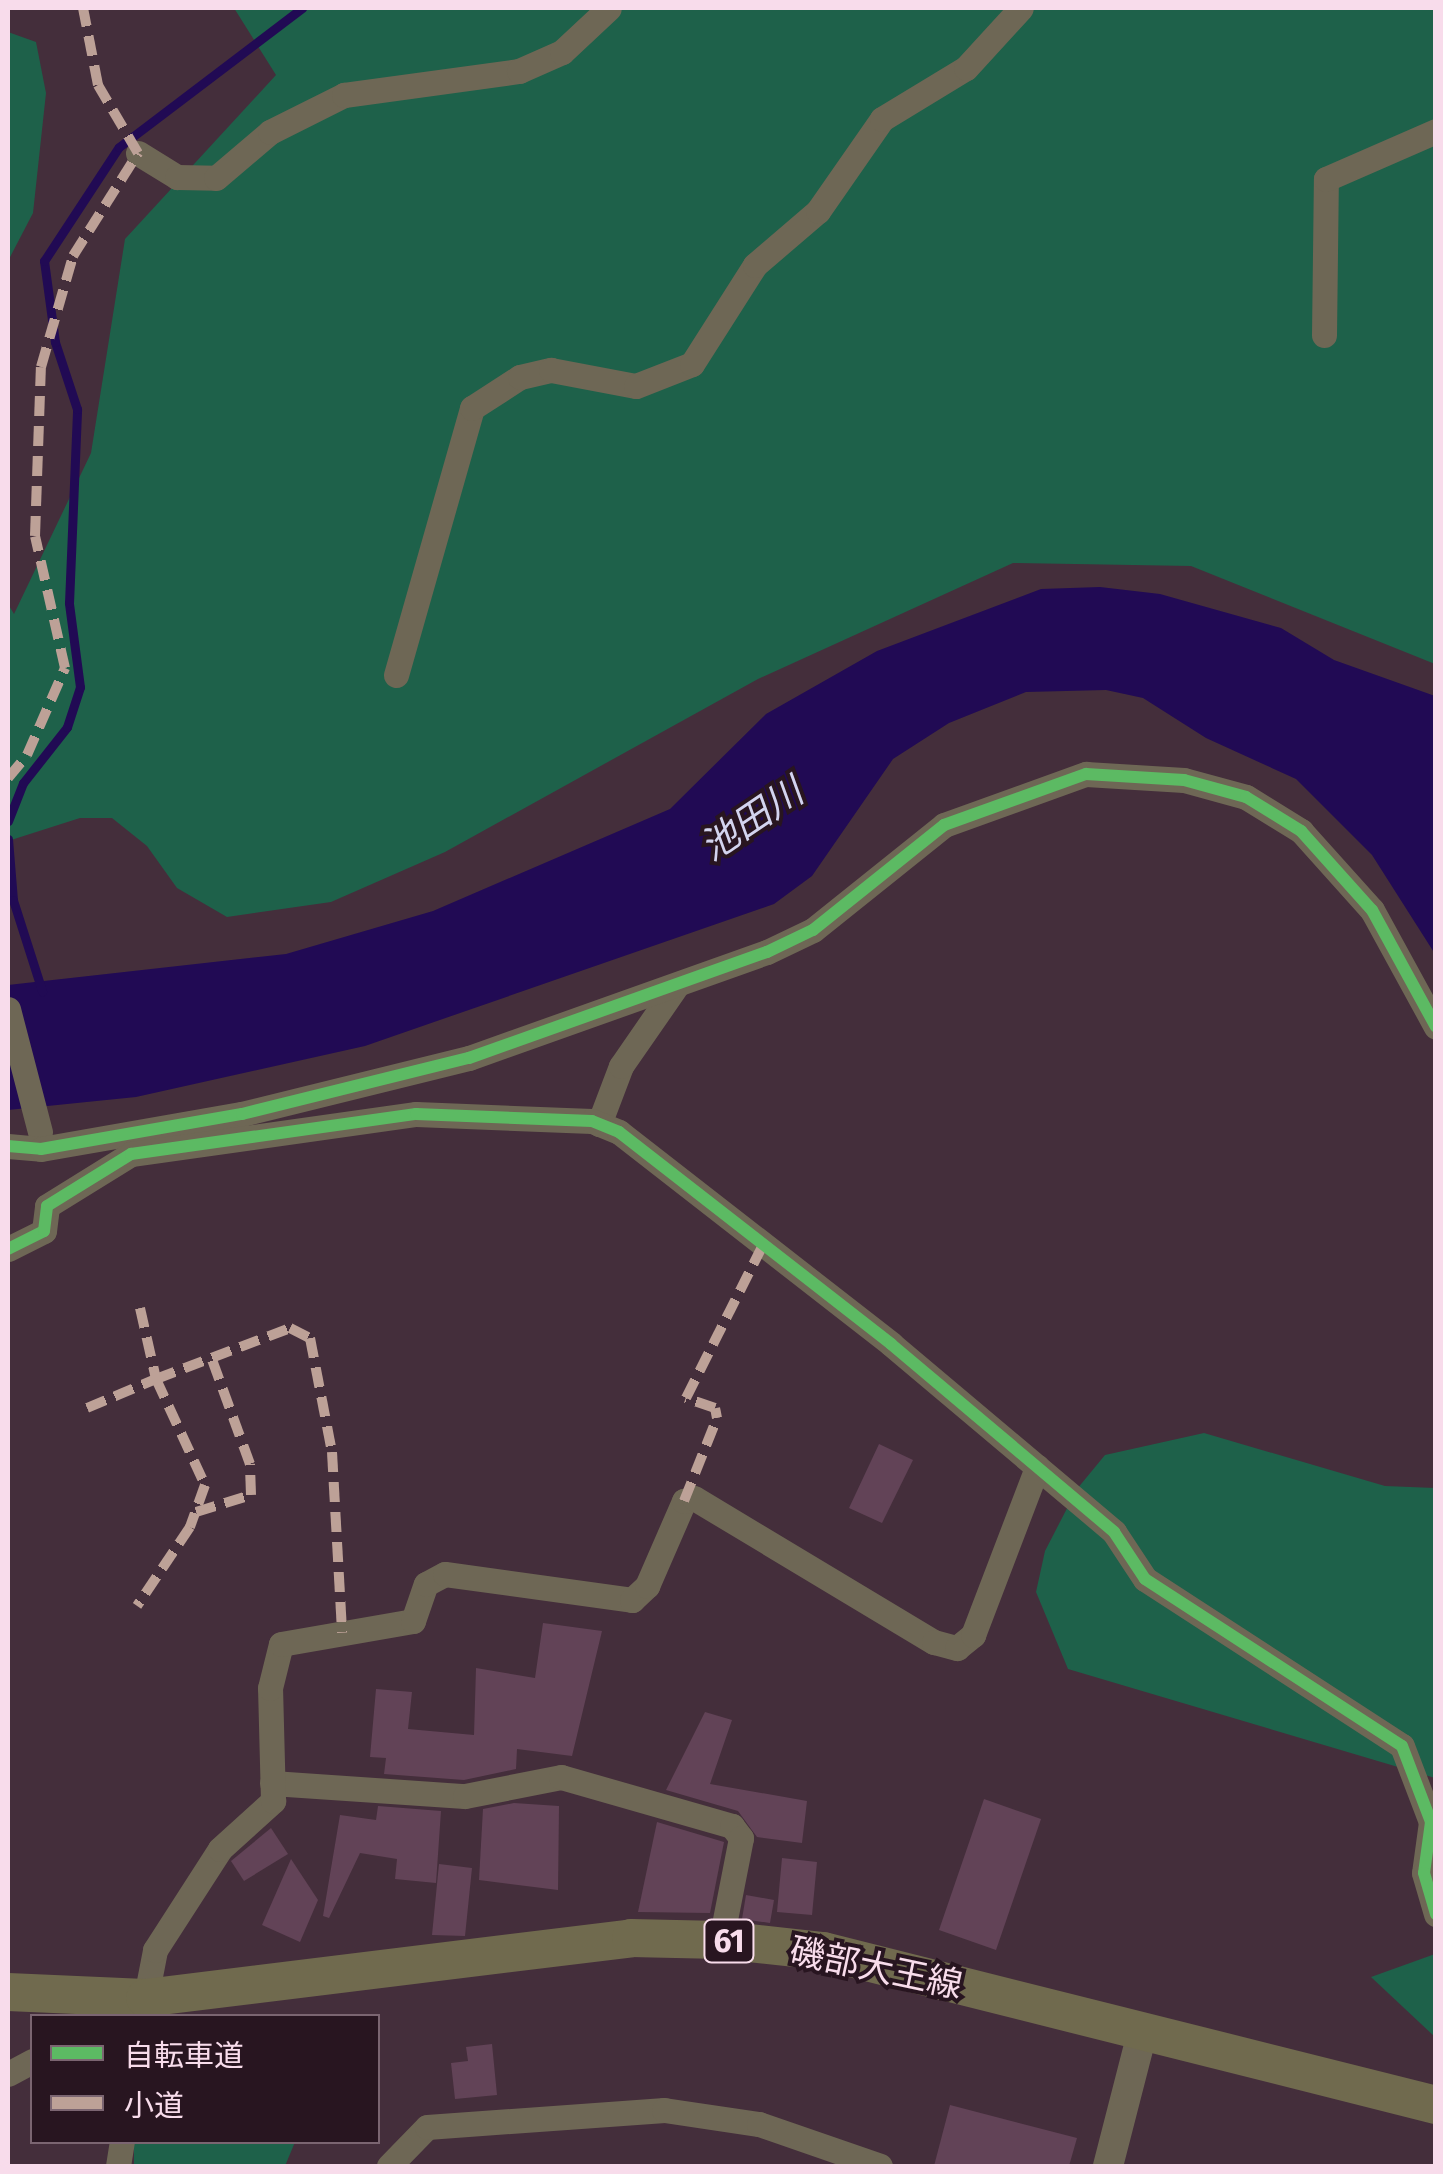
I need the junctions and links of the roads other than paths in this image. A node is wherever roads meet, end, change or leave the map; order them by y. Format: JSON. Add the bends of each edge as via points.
{"nodes":[{"id":1,"x":609,"y":8,"type":"edge"},
{"id":2,"x":1021,"y":8,"type":"edge"},
{"id":3,"x":1436,"y":131,"type":"edge"},
{"id":4,"x":138,"y":153,"type":"dead end"},
{"id":5,"x":1324,"y":335,"type":"dead end"},
{"id":6,"x":396,"y":675,"type":"dead end"},
{"id":7,"x":677,"y":984,"type":"junction"},
{"id":8,"x":8,"y":1009,"type":"edge"},
{"id":9,"x":1436,"y":1027,"type":"edge"},
{"id":10,"x":599,"y":1124,"type":"junction"},
{"id":11,"x":40,"y":1132,"type":"dead end"},
{"id":12,"x":8,"y":1146,"type":"edge"},
{"id":13,"x":8,"y":1249,"type":"edge"},
{"id":14,"x":1037,"y":1468,"type":"junction"},
{"id":15,"x":272,"y":1783,"type":"junction"},
{"id":16,"x":1436,"y":1914,"type":"edge"},
{"id":17,"x":721,"y":1940,"type":"junction"},
{"id":18,"x":8,"y":1992,"type":"edge"},
{"id":19,"x":144,"y":2007,"type":"edge"},
{"id":20,"x":111,"y":2014,"type":"edge"},
{"id":21,"x":1142,"y":2030,"type":"junction"},
{"id":22,"x":30,"y":2062,"type":"edge"},
{"id":23,"x":8,"y":2074,"type":"edge"},
{"id":24,"x":1436,"y":2105,"type":"edge"},
{"id":25,"x":390,"y":2166,"type":"edge"},
{"id":26,"x":880,"y":2166,"type":"edge"},
{"id":27,"x":1108,"y":2166,"type":"edge"}],
"edges":[{"from":1,"to":4,"type":"street","via":[[562,52],[519,71],[344,95],[270,132],[216,178],[177,176]]},
{"from":2,"to":6,"type":"street","via":[[966,68],[882,119],[861,141],[818,212],[755,265],[692,364],[636,386],[551,370],[520,376],[472,408]]},
{"from":3,"to":5,"type":"street","via":[[1326,180]]},
{"from":7,"to":9,"type":"street","via":[[814,930],[944,825],[1086,774],[1184,780],[1246,798],[1301,831],[1372,910]]},
{"from":7,"to":10,"type":"street","via":[[621,1066]]},
{"from":7,"to":12,"type":"street","via":[[361,1090],[41,1149]]},
{"from":8,"to":11,"type":"street"},
{"from":10,"to":13,"type":"street","via":[[416,1114],[131,1154],[46,1206],[44,1231]]},
{"from":10,"to":14,"type":"street","via":[[891,1344]]},
{"from":14,"to":15,"type":"street","via":[[974,1634],[958,1648],[934,1642],[694,1498],[678,1511],[648,1586],[632,1600],[445,1574],[426,1584],[413,1621],[282,1644],[270,1688]]},
{"from":14,"to":16,"type":"street","via":[[1114,1532],[1145,1579],[1402,1746],[1431,1822],[1424,1874]]},
{"from":15,"to":17,"type":"street","via":[[465,1796],[561,1776],[732,1826],[741,1838]]},
{"from":15,"to":19,"type":"street","via":[[273,1801],[220,1849],[155,1950]]},
{"from":17,"to":19,"type":"main road","name":"磯部大王線","number":"61","via":[[631,1938]]},
{"from":17,"to":21,"type":"main road","name":"磯部大王線","number":"61","via":[[822,1952]]},
{"from":18,"to":19,"type":"main road","name":"磯部大王線","number":"61"},
{"from":19,"to":20,"type":"street"},
{"from":21,"to":24,"type":"main road","name":"磯部大王線","number":"61"},
{"from":21,"to":27,"type":"street"},
{"from":22,"to":23,"type":"street"},
{"from":25,"to":26,"type":"street","via":[[427,2127],[664,2110],[759,2124]]}]}
